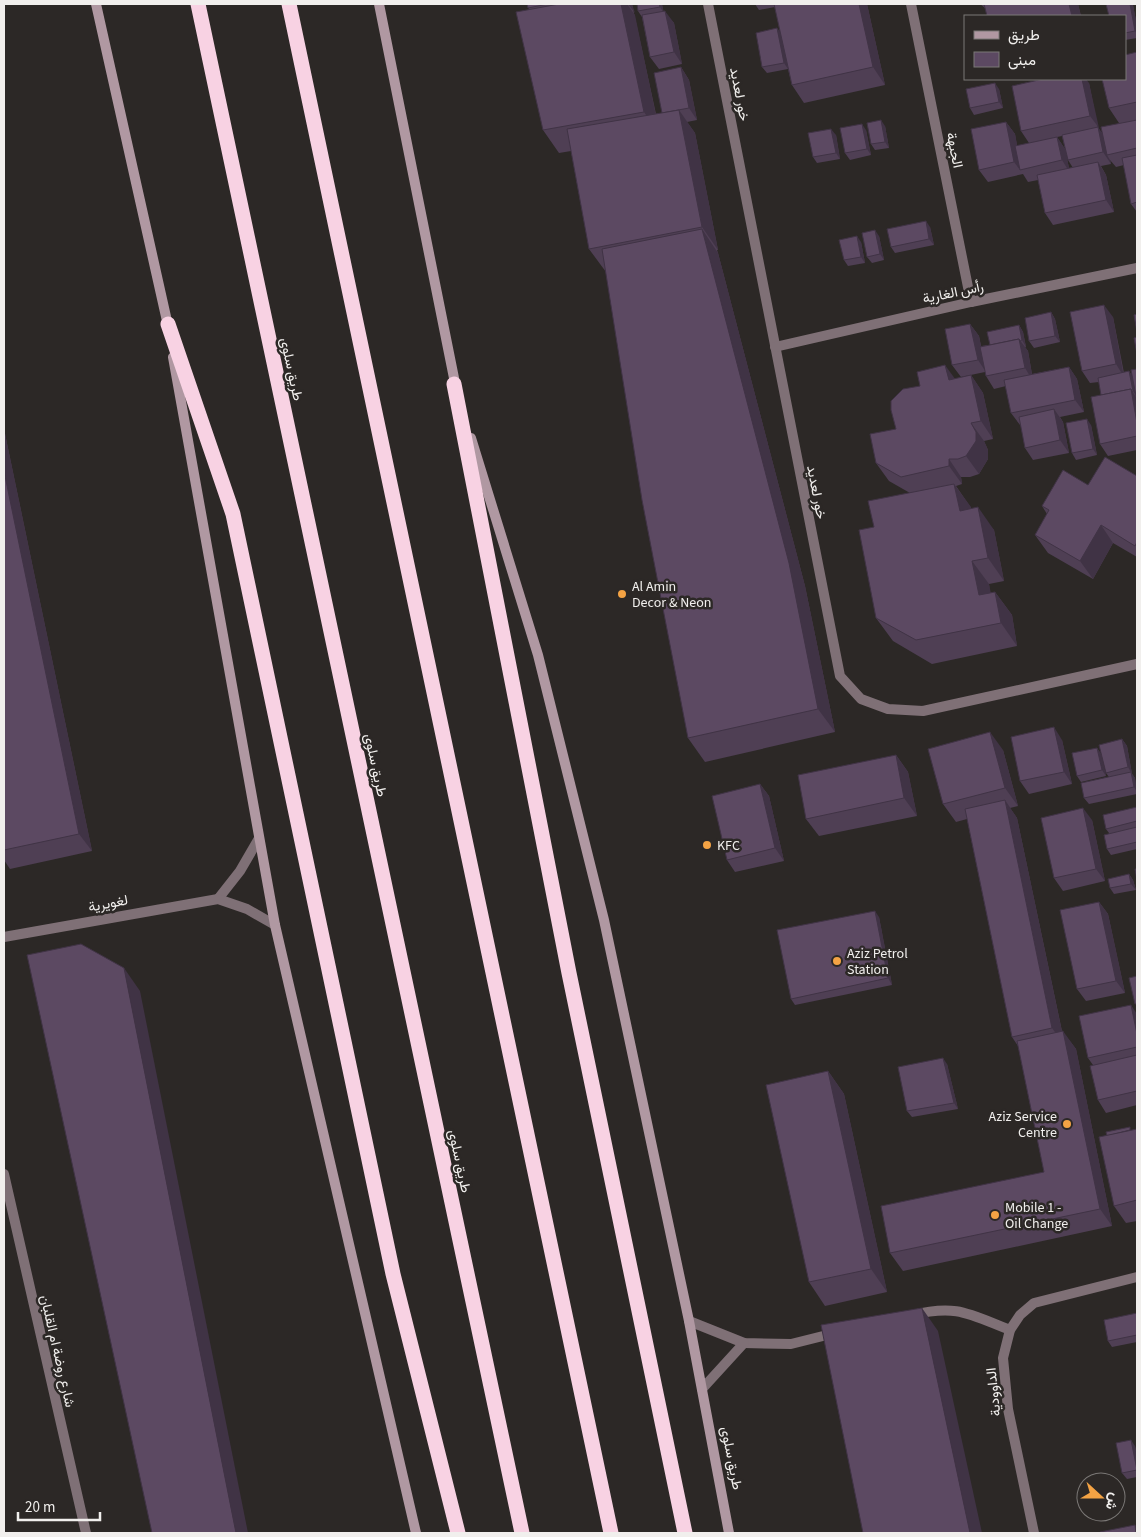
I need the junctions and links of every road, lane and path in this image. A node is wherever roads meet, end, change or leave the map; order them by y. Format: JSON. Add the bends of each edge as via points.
{"nodes":[{"id":1,"x":96,"y":4,"type":"edge"},
{"id":2,"x":198,"y":4,"type":"edge"},
{"id":3,"x":289,"y":4,"type":"edge"},
{"id":4,"x":379,"y":4,"type":"edge"},
{"id":5,"x":708,"y":4,"type":"edge"},
{"id":6,"x":911,"y":4,"type":"edge"},
{"id":7,"x":1137,"y":268,"type":"edge"},
{"id":8,"x":972,"y":302,"type":"junction"},
{"id":9,"x":168,"y":324,"type":"junction"},
{"id":10,"x":775,"y":347,"type":"junction"},
{"id":11,"x":454,"y":384,"type":"junction"},
{"id":12,"x":1137,"y":664,"type":"edge"},
{"id":13,"x":258,"y":840,"type":"junction"},
{"id":14,"x":218,"y":899,"type":"junction"},
{"id":15,"x":275,"y":925,"type":"junction"},
{"id":16,"x":4,"y":937,"type":"edge"},
{"id":17,"x":4,"y":1174,"type":"edge"},
{"id":18,"x":1137,"y":1277,"type":"edge"},
{"id":19,"x":900,"y":1318,"type":"edge"},
{"id":20,"x":689,"y":1321,"type":"junction"},
{"id":21,"x":1010,"y":1330,"type":"junction"},
{"id":22,"x":845,"y":1331,"type":"edge"},
{"id":23,"x":744,"y":1343,"type":"junction"},
{"id":24,"x":702,"y":1389,"type":"junction"},
{"id":25,"x":86,"y":1533,"type":"edge"},
{"id":26,"x":416,"y":1533,"type":"edge"},
{"id":27,"x":458,"y":1533,"type":"edge"},
{"id":28,"x":522,"y":1533,"type":"edge"},
{"id":29,"x":611,"y":1533,"type":"edge"},
{"id":30,"x":685,"y":1533,"type":"edge"},
{"id":31,"x":729,"y":1533,"type":"edge"},
{"id":32,"x":1034,"y":1533,"type":"edge"}],
"edges":[{"from":1,"to":9,"type":"main road"},
{"from":2,"to":28,"type":"highway","name":"طريق سلوى"},
{"from":3,"to":29,"type":"highway"},
{"from":4,"to":11,"type":"main road","name":"طريق سلوى"},
{"from":5,"to":10,"type":"street","name":"خور لعديد"},
{"from":6,"to":8,"type":"street","name":"الجبهة"},
{"from":7,"to":8,"type":"street","name":"رأس الغارية"},
{"from":8,"to":10,"type":"street","name":"رأس الغارية"},
{"from":9,"to":13,"type":"main road"},
{"from":9,"to":27,"type":"highway","via":[[233,514],[394,1274]]},
{"from":10,"to":12,"type":"street","name":"خور لعديد","via":[[840,676],[862,699],[888,709],[923,711]]},
{"from":11,"to":20,"type":"main road","name":"طريق سلوى","via":[[538,655],[604,920]]},
{"from":11,"to":30,"type":"highway","via":[[568,973]]},
{"from":13,"to":14,"type":"street"},
{"from":13,"to":15,"type":"main road"},
{"from":14,"to":15,"type":"street","name":"لغويرية","via":[[248,909]]},
{"from":14,"to":16,"type":"street","name":"لغويرية"},
{"from":15,"to":26,"type":"main road"},
{"from":17,"to":25,"type":"street","name":"شارع روضة ام القلبان"},
{"from":18,"to":21,"type":"street","name":"الداوودية","via":[[1034,1303]]},
{"from":19,"to":21,"type":"street","via":[[949,1309]]},
{"from":20,"to":23,"type":"street"},
{"from":20,"to":24,"type":"main road","name":"طريق سلوى"},
{"from":21,"to":32,"type":"street","name":"الداوودية","via":[[1003,1358],[1008,1409]]},
{"from":22,"to":23,"type":"street","via":[[790,1344]]},
{"from":23,"to":24,"type":"street"},
{"from":24,"to":31,"type":"main road","name":"طريق سلوى"}]}
